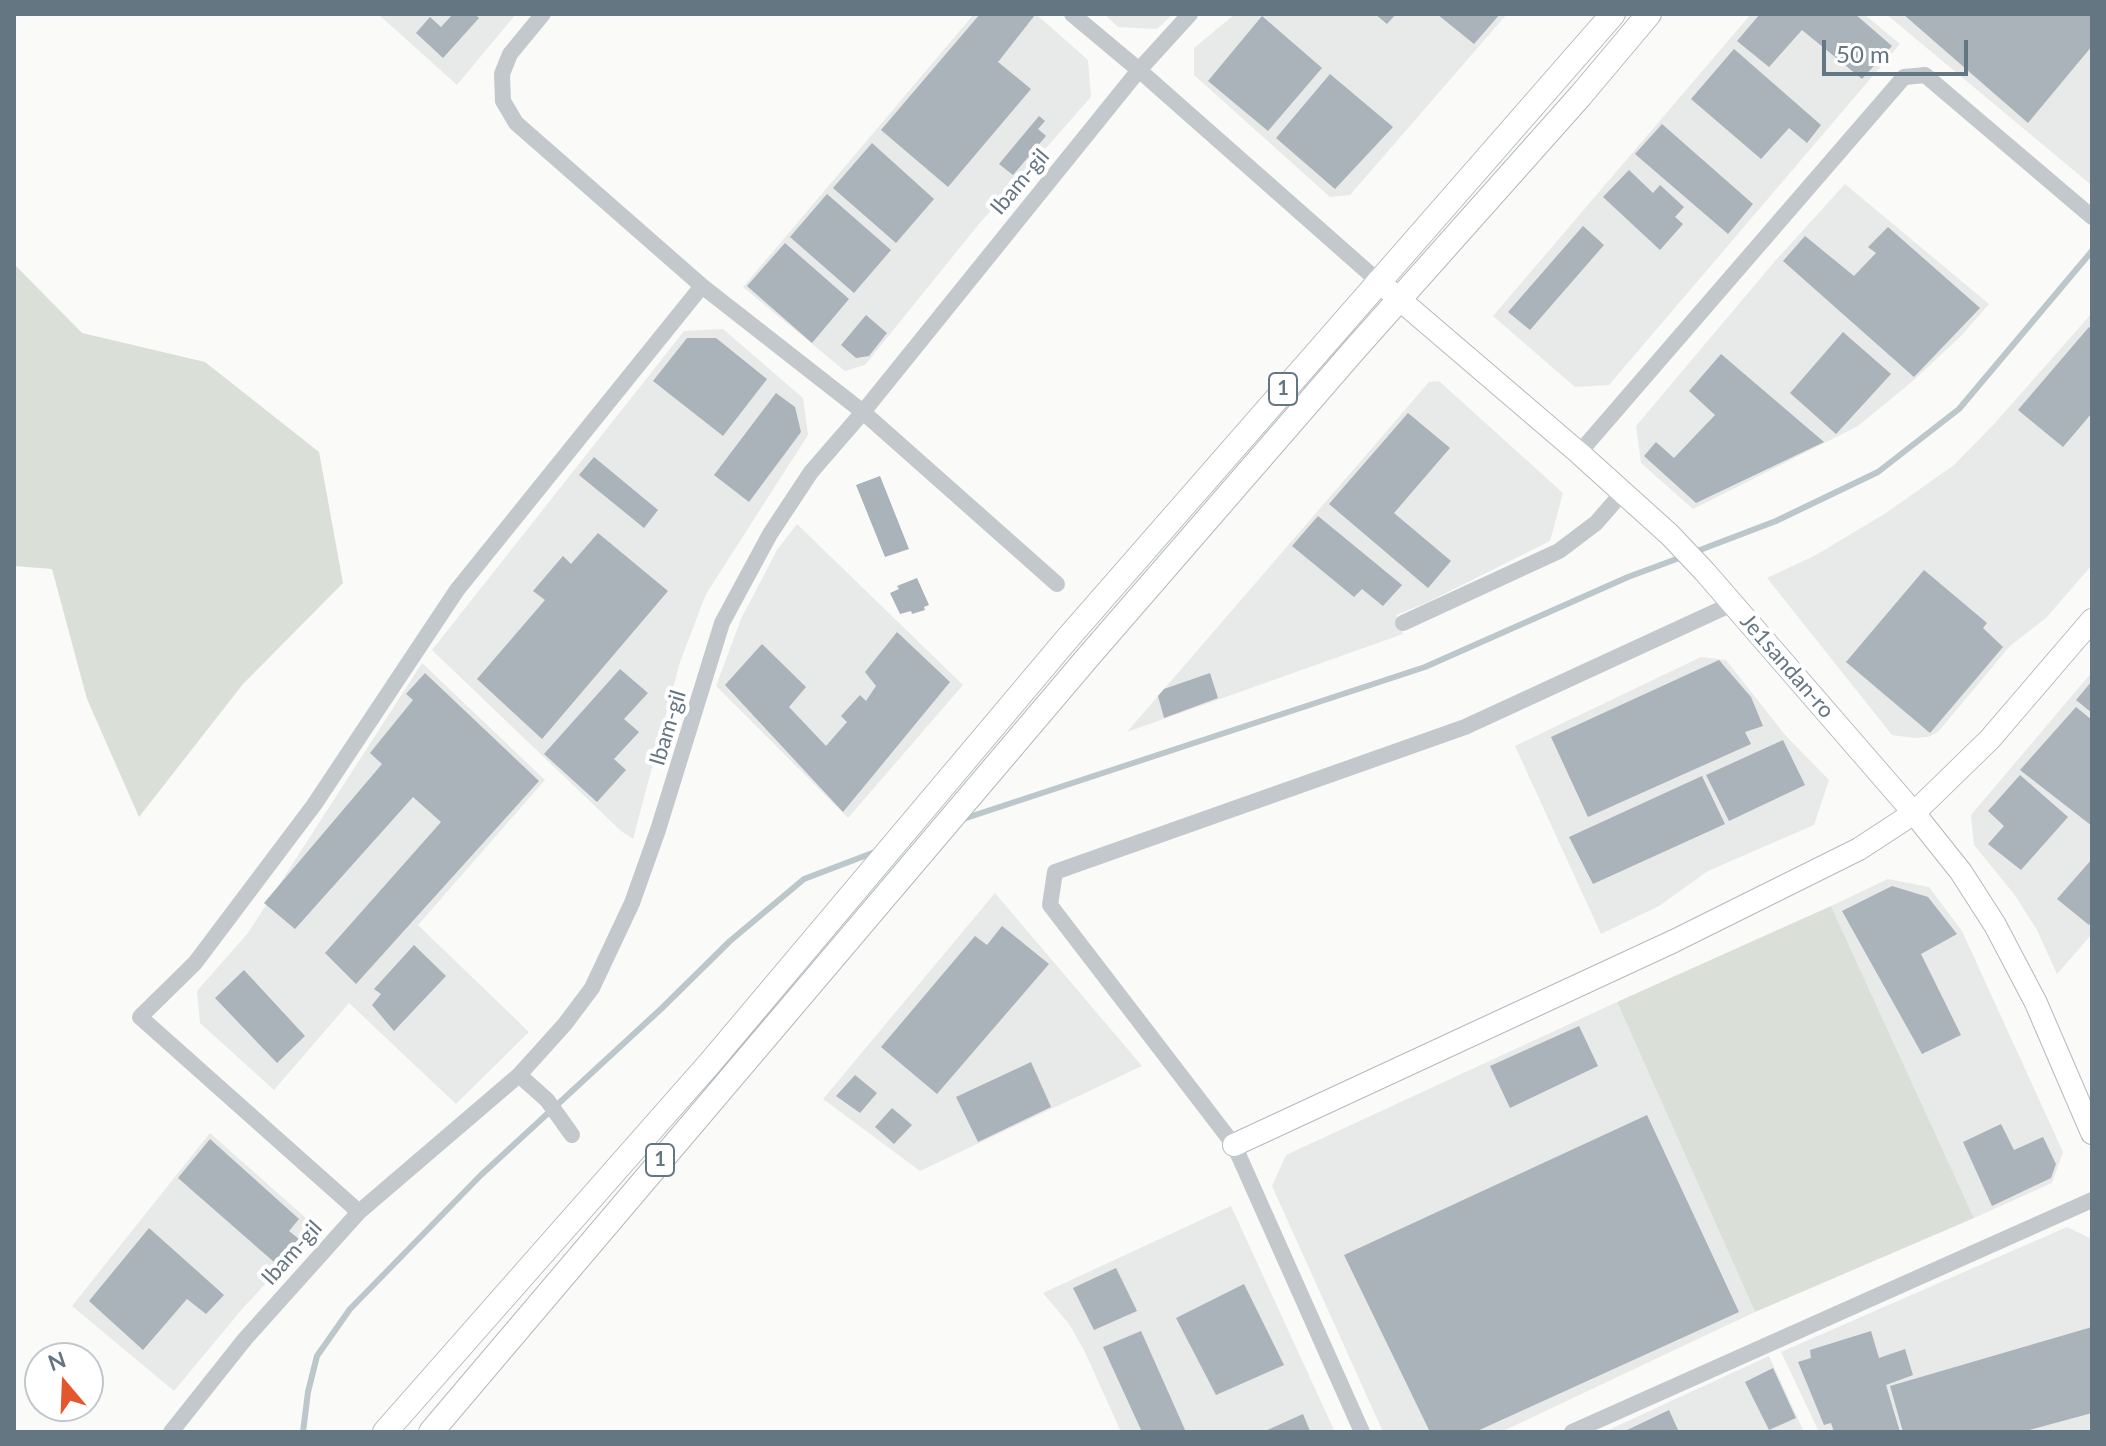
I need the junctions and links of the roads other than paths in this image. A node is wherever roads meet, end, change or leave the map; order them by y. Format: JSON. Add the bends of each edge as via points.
{"nodes":[{"id":1,"x":543,"y":14,"type":"edge"},
{"id":2,"x":1072,"y":14,"type":"edge"},
{"id":3,"x":1190,"y":14,"type":"edge"},
{"id":4,"x":1613,"y":14,"type":"edge"},
{"id":5,"x":1649,"y":14,"type":"edge"},
{"id":6,"x":1139,"y":70,"type":"junction"},
{"id":7,"x":2089,"y":215,"type":"edge"},
{"id":8,"x":1378,"y":281,"type":"junction"},
{"id":9,"x":702,"y":286,"type":"junction"},
{"id":10,"x":1400,"y":299,"type":"junction"},
{"id":11,"x":863,"y":412,"type":"junction"},
{"id":12,"x":1579,"y":453,"type":"junction"},
{"id":13,"x":1623,"y":492,"type":"junction"},
{"id":14,"x":1057,"y":584,"type":"dead end"},
{"id":15,"x":1732,"y":604,"type":"junction"},
{"id":16,"x":2092,"y":620,"type":"edge"},
{"id":17,"x":1403,"y":623,"type":"dead end"},
{"id":18,"x":1914,"y":813,"type":"junction"},
{"id":19,"x":519,"y":1075,"type":"junction"},
{"id":20,"x":2092,"y":1133,"type":"edge"},
{"id":21,"x":572,"y":1135,"type":"dead end"},
{"id":22,"x":1234,"y":1145,"type":"junction"},
{"id":23,"x":2092,"y":1200,"type":"edge"},
{"id":24,"x":359,"y":1212,"type":"junction"},
{"id":25,"x":171,"y":1432,"type":"edge"},
{"id":26,"x":385,"y":1432,"type":"edge"},
{"id":27,"x":431,"y":1432,"type":"edge"},
{"id":28,"x":1362,"y":1432,"type":"edge"},
{"id":29,"x":1572,"y":1432,"type":"edge"}],
"edges":[{"from":1,"to":9,"type":"street","via":[[510,54],[502,74],[503,101],[516,123]]},
{"from":2,"to":6,"type":"street"},
{"from":3,"to":6,"type":"street","name":"Ibam-gil"},
{"from":4,"to":8,"type":"main road","number":"1"},
{"from":5,"to":10,"type":"main road","number":"1"},
{"from":6,"to":8,"type":"street"},
{"from":6,"to":11,"type":"street","name":"Ibam-gil"},
{"from":7,"to":12,"type":"street","via":[[1925,75],[1904,77]]},
{"from":8,"to":10,"type":"street","name":"Je1sandan-ro"},
{"from":8,"to":26,"type":"main road","number":"1","via":[[1077,626],[710,1063]]},
{"from":9,"to":11,"type":"street"},
{"from":9,"to":24,"type":"street","via":[[457,590],[314,805],[195,963],[140,1017]]},
{"from":10,"to":12,"type":"street","name":"Je1sandan-ro"},
{"from":10,"to":27,"type":"main road","number":"1"},
{"from":11,"to":14,"type":"street"},
{"from":11,"to":19,"type":"street","name":"Ibam-gil","via":[[811,472],[722,623],[676,779],[617,937],[592,988]]},
{"from":12,"to":13,"type":"street","name":"Je1sandan-ro"},
{"from":13,"to":15,"type":"street","name":"Je1sandan-ro"},
{"from":13,"to":17,"type":"street","via":[[1596,523],[1559,551]]},
{"from":15,"to":18,"type":"street","name":"Je1sandan-ro"},
{"from":15,"to":22,"type":"street","via":[[1465,727],[1055,872],[1050,905]]},
{"from":16,"to":18,"type":"street","via":[[1990,739]]},
{"from":18,"to":20,"type":"street","name":"Je1sandan-ro","via":[[1995,925]]},
{"from":18,"to":22,"type":"street","via":[[1859,849],[1674,941]]},
{"from":19,"to":21,"type":"street"},
{"from":19,"to":24,"type":"street","name":"Ibam-gil"},
{"from":22,"to":28,"type":"street"},
{"from":23,"to":29,"type":"street"},
{"from":24,"to":25,"type":"street","name":"Ibam-gil","via":[[245,1339]]}]}
